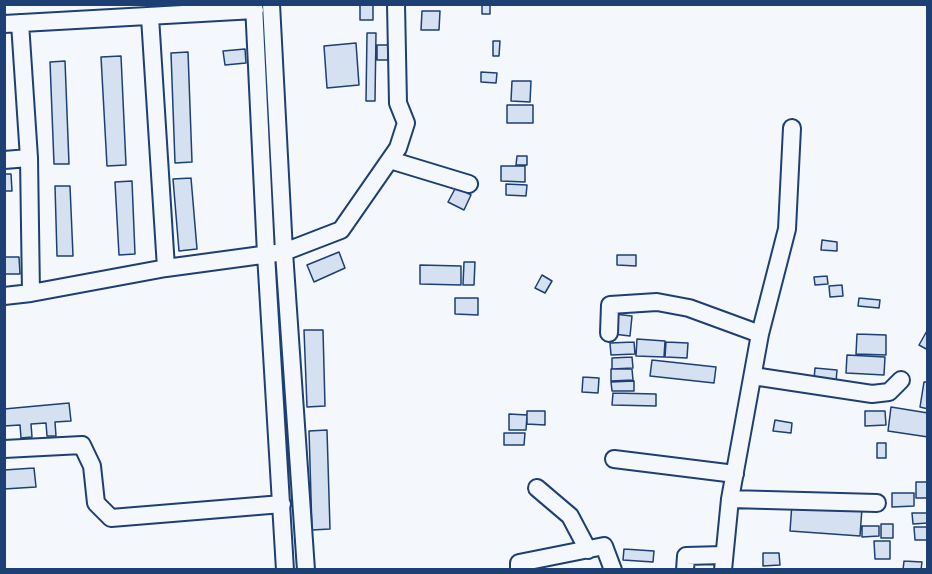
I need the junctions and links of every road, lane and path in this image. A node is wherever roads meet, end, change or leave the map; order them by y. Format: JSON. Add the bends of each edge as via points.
{"nodes":[{"id":1,"x":271,"y":4,"type":"edge"},
{"id":2,"x":396,"y":4,"type":"edge"},
{"id":3,"x":255,"y":7,"type":"edge"},
{"id":4,"x":150,"y":17,"type":"junction"},
{"id":5,"x":12,"y":23,"type":"edge"},
{"id":6,"x":792,"y":128,"type":"dead end"},
{"id":7,"x":29,"y":158,"type":"junction"},
{"id":8,"x":4,"y":160,"type":"edge"},
{"id":9,"x":390,"y":160,"type":"junction"},
{"id":10,"x":469,"y":184,"type":"dead end"},
{"id":11,"x":284,"y":252,"type":"junction"},
{"id":12,"x":266,"y":255,"type":"junction"},
{"id":13,"x":166,"y":268,"type":"junction"},
{"id":14,"x":31,"y":293,"type":"junction"},
{"id":15,"x":4,"y":296,"type":"edge"},
{"id":16,"x":609,"y":333,"type":"dead end"},
{"id":17,"x":760,"y":334,"type":"junction"},
{"id":18,"x":753,"y":376,"type":"junction"},
{"id":19,"x":901,"y":380,"type":"dead end"},
{"id":20,"x":4,"y":449,"type":"edge"},
{"id":21,"x":614,"y":459,"type":"dead end"},
{"id":22,"x":735,"y":474,"type":"junction"},
{"id":23,"x":537,"y":488,"type":"dead end"},
{"id":24,"x":730,"y":499,"type":"junction"},
{"id":25,"x":877,"y":503,"type":"dead end"},
{"id":26,"x":282,"y":504,"type":"junction"},
{"id":27,"x":588,"y":550,"type":"junction"},
{"id":28,"x":723,"y":562,"type":"edge"},
{"id":29,"x":285,"y":570,"type":"edge"},
{"id":30,"x":306,"y":570,"type":"edge"},
{"id":31,"x":519,"y":570,"type":"edge"},
{"id":32,"x":613,"y":570,"type":"edge"},
{"id":33,"x":685,"y":570,"type":"edge"}],
"edges":[{"from":1,"to":11,"type":"street"},
{"from":2,"to":9,"type":"street","via":[[398,103],[406,123]]},
{"from":3,"to":4,"type":"street"},
{"from":3,"to":12,"type":"street"},
{"from":4,"to":5,"type":"street"},
{"from":4,"to":13,"type":"street"},
{"from":5,"to":7,"type":"street"},
{"from":6,"to":17,"type":"street","via":[[785,239]]},
{"from":7,"to":8,"type":"street"},
{"from":7,"to":14,"type":"street"},
{"from":9,"to":10,"type":"street"},
{"from":9,"to":11,"type":"street","via":[[341,230]]},
{"from":11,"to":12,"type":"street"},
{"from":11,"to":30,"type":"street"},
{"from":12,"to":13,"type":"street"},
{"from":12,"to":26,"type":"street"},
{"from":13,"to":14,"type":"street"},
{"from":14,"to":15,"type":"street"},
{"from":16,"to":17,"type":"street","via":[[610,305],[657,302],[689,308]]},
{"from":17,"to":18,"type":"street"},
{"from":18,"to":19,"type":"street","via":[[872,394],[889,392]]},
{"from":18,"to":22,"type":"street"},
{"from":20,"to":26,"type":"street","via":[[82,445],[92,466],[96,503],[111,518]]},
{"from":21,"to":22,"type":"street"},
{"from":22,"to":24,"type":"street"},
{"from":23,"to":27,"type":"street","via":[[570,516]]},
{"from":24,"to":25,"type":"street"},
{"from":24,"to":28,"type":"street"},
{"from":26,"to":29,"type":"street"},
{"from":27,"to":31,"type":"street","via":[[519,563]]},
{"from":27,"to":32,"type":"street","via":[[604,546]]},
{"from":28,"to":33,"type":"street","via":[[686,556]]}]}
